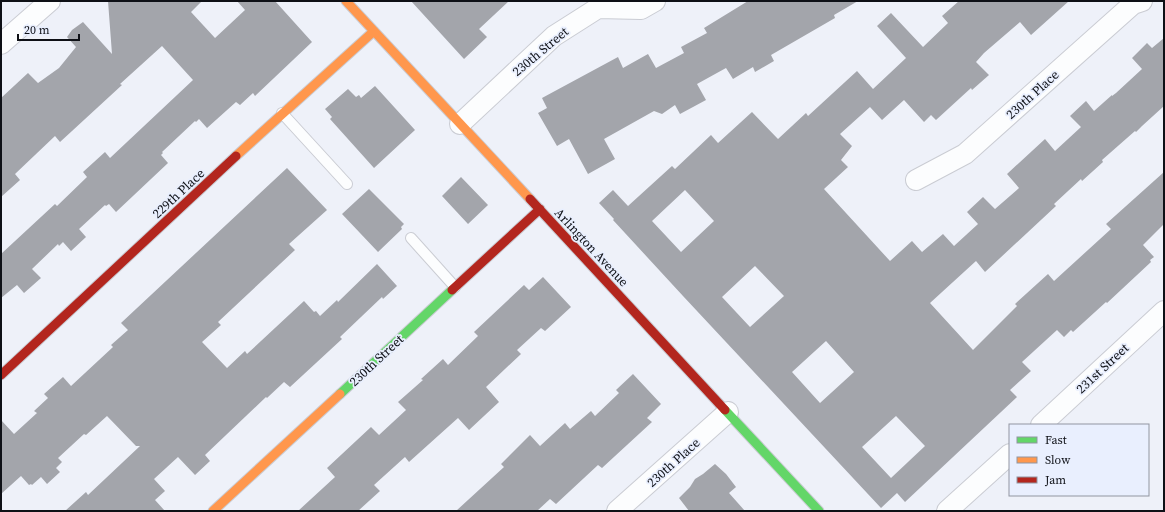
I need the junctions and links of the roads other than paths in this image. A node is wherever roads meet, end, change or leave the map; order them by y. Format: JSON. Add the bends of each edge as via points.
{"nodes":[{"id":1,"x":50,"y":1,"type":"edge"},
{"id":2,"x":346,"y":1,"type":"edge"},
{"id":3,"x":655,"y":1,"type":"edge"},
{"id":4,"x":1142,"y":1,"type":"edge"},
{"id":5,"x":374,"y":31,"type":"junction"},
{"id":6,"x":1,"y":44,"type":"edge"},
{"id":7,"x":282,"y":113,"type":"junction"},
{"id":8,"x":460,"y":124,"type":"junction"},
{"id":9,"x":916,"y":180,"type":"dead end"},
{"id":10,"x":347,"y":184,"type":"dead end"},
{"id":11,"x":540,"y":209,"type":"junction"},
{"id":12,"x":410,"y":238,"type":"dead end"},
{"id":13,"x":455,"y":287,"type":"junction"},
{"id":14,"x":1164,"y":310,"type":"edge"},
{"id":15,"x":1,"y":375,"type":"edge"},
{"id":16,"x":728,"y":412,"type":"junction"},
{"id":17,"x":1042,"y":424,"type":"edge"},
{"id":18,"x":1009,"y":455,"type":"edge"},
{"id":19,"x":213,"y":511,"type":"edge"},
{"id":20,"x":617,"y":511,"type":"edge"},
{"id":21,"x":820,"y":511,"type":"edge"},
{"id":22,"x":947,"y":511,"type":"edge"}],
"edges":[{"from":1,"to":6,"type":"street"},
{"from":2,"to":5,"type":"street","name":"Arlington Avenue"},
{"from":3,"to":8,"type":"street","name":"230th Street","via":[[641,9],[598,8],[554,36]]},
{"from":4,"to":9,"type":"street","name":"230th Place","via":[[1133,4],[965,154]]},
{"from":5,"to":7,"type":"street","name":"229th Place"},
{"from":5,"to":8,"type":"street","name":"Arlington Avenue"},
{"from":7,"to":10,"type":"lane"},
{"from":7,"to":15,"type":"street","name":"229th Place"},
{"from":8,"to":11,"type":"street","name":"Arlington Avenue"},
{"from":11,"to":13,"type":"street","name":"230th Street"},
{"from":11,"to":16,"type":"street","name":"Arlington Avenue"},
{"from":12,"to":13,"type":"lane"},
{"from":13,"to":19,"type":"street","name":"230th Street"},
{"from":14,"to":17,"type":"street","name":"231st Street"},
{"from":16,"to":20,"type":"street","name":"230th Place"},
{"from":16,"to":21,"type":"street","name":"Arlington Avenue"},
{"from":18,"to":22,"type":"street"}]}
